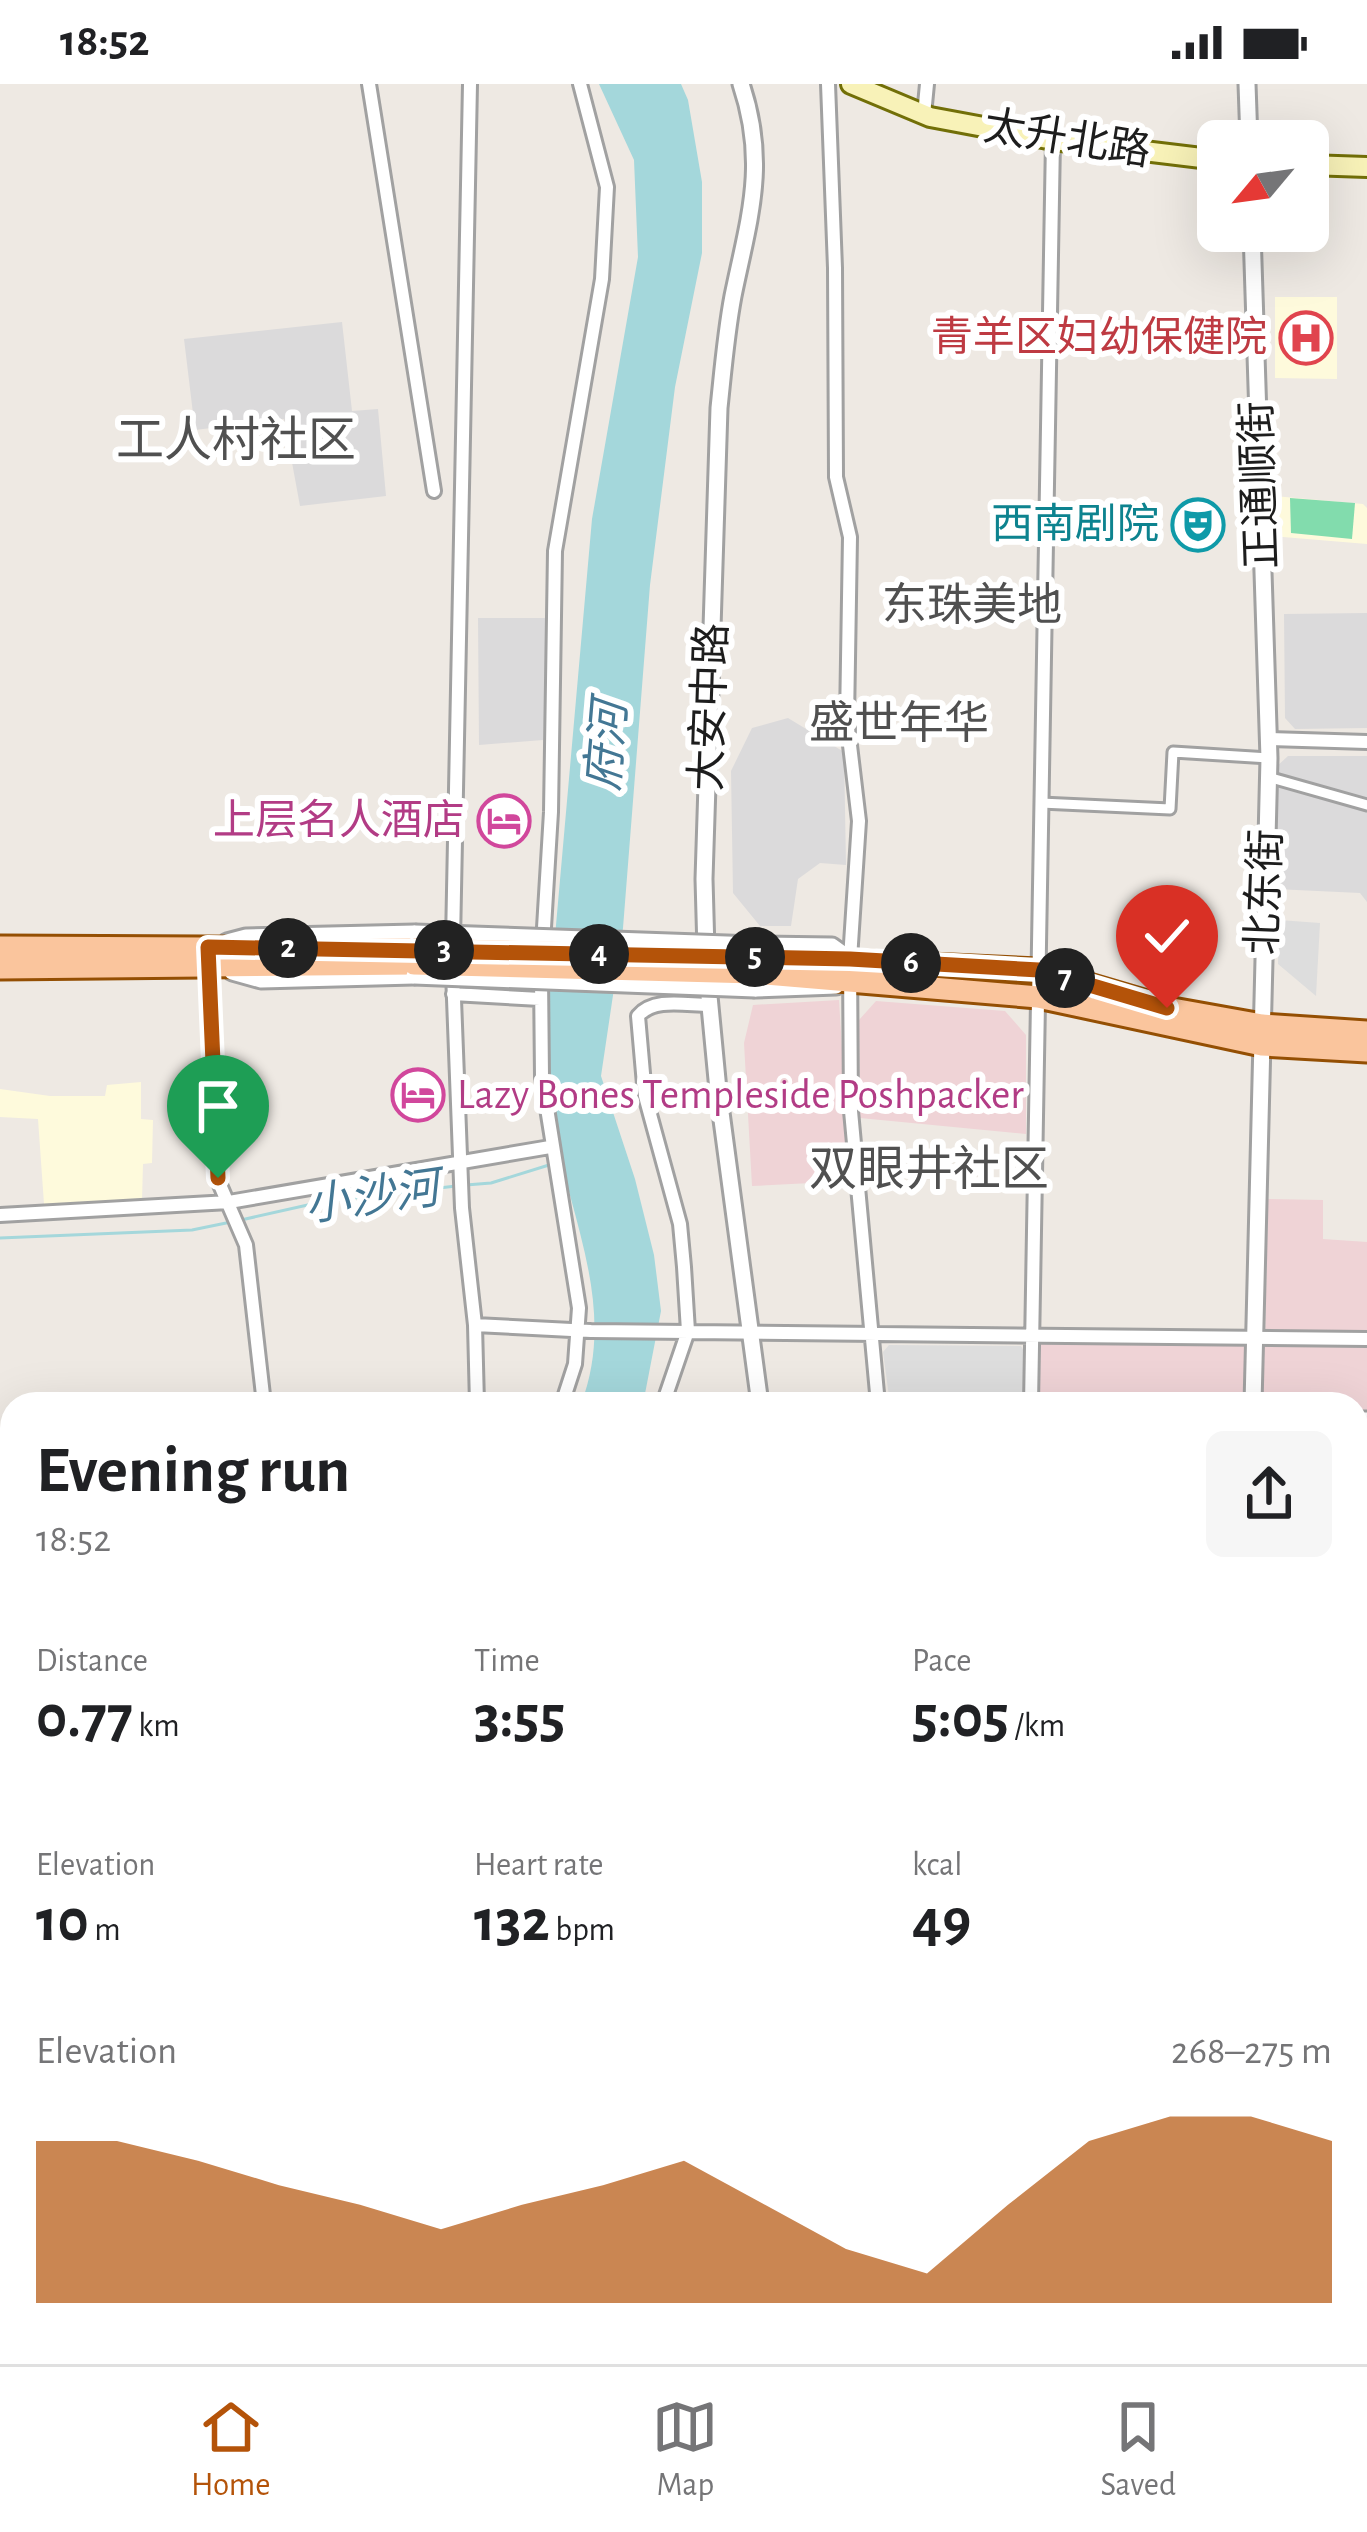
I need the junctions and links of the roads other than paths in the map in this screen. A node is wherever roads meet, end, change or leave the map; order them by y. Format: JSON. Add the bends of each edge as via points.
{"nodes":[{"id":1,"x":369,"y":84,"type":"edge"},
{"id":2,"x":470,"y":84,"type":"edge"},
{"id":3,"x":580,"y":84,"type":"edge"},
{"id":4,"x":741,"y":84,"type":"edge"},
{"id":5,"x":828,"y":84,"type":"edge"},
{"id":6,"x":851,"y":84,"type":"edge"},
{"id":7,"x":927,"y":84,"type":"edge"},
{"id":8,"x":1246,"y":84,"type":"edge"},
{"id":9,"x":924,"y":115,"type":"junction"},
{"id":10,"x":1248,"y":120,"type":"edge"},
{"id":11,"x":1053,"y":140,"type":"junction"},
{"id":12,"x":1197,"y":157,"type":"edge"},
{"id":13,"x":1329,"y":166,"type":"edge"},
{"id":14,"x":1367,"y":167,"type":"edge"},
{"id":15,"x":1253,"y":252,"type":"edge"},
{"id":16,"x":434,"y":491,"type":"dead end"},
{"id":17,"x":1268,"y":739,"type":"junction"},
{"id":18,"x":1367,"y":742,"type":"edge"},
{"id":19,"x":1269,"y":758,"type":"junction"},
{"id":20,"x":1268,"y":777,"type":"junction"},
{"id":21,"x":1041,"y":803,"type":"junction"},
{"id":22,"x":1367,"y":805,"type":"edge"},
{"id":23,"x":0,"y":947,"type":"edge"},
{"id":24,"x":207,"y":956,"type":"junction"},
{"id":25,"x":414,"y":956,"type":"junction"},
{"id":26,"x":755,"y":966,"type":"junction"},
{"id":27,"x":0,"y":968,"type":"edge"},
{"id":28,"x":850,"y":970,"type":"junction"},
{"id":29,"x":1039,"y":970,"type":"junction"},
{"id":30,"x":453,"y":994,"type":"junction"},
{"id":31,"x":1038,"y":997,"type":"junction"},
{"id":32,"x":540,"y":998,"type":"junction"},
{"id":33,"x":709,"y":1005,"type":"junction"},
{"id":34,"x":1367,"y":1032,"type":"edge"},
{"id":35,"x":1262,"y":1035,"type":"junction"},
{"id":36,"x":1367,"y":1051,"type":"edge"},
{"id":37,"x":553,"y":1157,"type":"junction"},
{"id":38,"x":459,"y":1167,"type":"junction"},
{"id":39,"x":230,"y":1206,"type":"junction"},
{"id":40,"x":0,"y":1215,"type":"edge"},
{"id":41,"x":475,"y":1325,"type":"junction"},
{"id":42,"x":586,"y":1331,"type":"junction"},
{"id":43,"x":688,"y":1331,"type":"junction"},
{"id":44,"x":751,"y":1332,"type":"junction"},
{"id":45,"x":869,"y":1333,"type":"junction"},
{"id":46,"x":1032,"y":1335,"type":"junction"},
{"id":47,"x":1255,"y":1338,"type":"junction"},
{"id":48,"x":1367,"y":1339,"type":"edge"},
{"id":49,"x":263,"y":1392,"type":"edge"},
{"id":50,"x":477,"y":1392,"type":"edge"},
{"id":51,"x":566,"y":1392,"type":"edge"},
{"id":52,"x":667,"y":1392,"type":"edge"},
{"id":53,"x":758,"y":1392,"type":"edge"},
{"id":54,"x":876,"y":1392,"type":"edge"},
{"id":55,"x":1031,"y":1392,"type":"edge"},
{"id":56,"x":1253,"y":1392,"type":"edge"}],
"edges":[{"from":1,"to":16,"type":"street"},
{"from":2,"to":30,"type":"street"},
{"from":3,"to":32,"type":"street","via":[[607,188],[602,279],[555,551]]},
{"from":4,"to":33,"type":"street","name":"大安中路","via":[[757,159],[719,408],[704,879]]},
{"from":5,"to":28,"type":"street","via":[[836,477],[850,537],[847,720],[859,821]]},
{"from":6,"to":9,"type":"main road","name":"太升北路"},
{"from":7,"to":9,"type":"street"},
{"from":8,"to":10,"type":"street"},
{"from":9,"to":11,"type":"main road","name":"太升北路"},
{"from":11,"to":12,"type":"main road","name":"太升北路"},
{"from":11,"to":21,"type":"street"},
{"from":13,"to":14,"type":"main road"},
{"from":15,"to":17,"type":"street","name":"正通顺街"},
{"from":17,"to":18,"type":"street"},
{"from":17,"to":19,"type":"street","name":"北东街"},
{"from":19,"to":20,"type":"street","name":"北东街"},
{"from":19,"to":21,"type":"street","via":[[1173,752],[1170,809]]},
{"from":20,"to":22,"type":"street"},
{"from":20,"to":35,"type":"street","name":"北东街"},
{"from":21,"to":29,"type":"street"},
{"from":23,"to":24,"type":"main road"},
{"from":24,"to":25,"type":"main road"},
{"from":24,"to":27,"type":"main road"},
{"from":24,"to":39,"type":"street","via":[[218,1178]]},
{"from":25,"to":26,"type":"main road","bridge":true},
{"from":25,"to":26,"type":"street","bridge":true},
{"from":26,"to":28,"type":"main road"},
{"from":26,"to":28,"type":"street","via":[[832,946]]},
{"from":28,"to":29,"type":"main road"},
{"from":28,"to":31,"type":"main road"},
{"from":28,"to":45,"type":"street","via":[[851,1111]]},
{"from":29,"to":31,"type":"street"},
{"from":29,"to":35,"type":"main road"},
{"from":30,"to":32,"type":"street"},
{"from":30,"to":38,"type":"street"},
{"from":31,"to":35,"type":"main road"},
{"from":31,"to":46,"type":"street"},
{"from":32,"to":37,"type":"street"},
{"from":33,"to":43,"type":"street","via":[[655,1004],[638,1016],[645,1096],[680,1224]]},
{"from":33,"to":44,"type":"street","name":"大安中路"},
{"from":34,"to":35,"type":"main road"},
{"from":35,"to":36,"type":"main road"},
{"from":35,"to":47,"type":"street","name":"北东街"},
{"from":37,"to":38,"type":"street"},
{"from":37,"to":42,"type":"street"},
{"from":38,"to":39,"type":"street"},
{"from":38,"to":41,"type":"street"},
{"from":39,"to":40,"type":"street"},
{"from":39,"to":49,"type":"street","via":[[246,1245]]},
{"from":41,"to":42,"type":"street"},
{"from":41,"to":50,"type":"street"},
{"from":42,"to":43,"type":"street"},
{"from":42,"to":51,"type":"street"},
{"from":43,"to":44,"type":"street"},
{"from":43,"to":52,"type":"street"},
{"from":44,"to":45,"type":"street"},
{"from":44,"to":53,"type":"street","name":"大安中路"},
{"from":45,"to":46,"type":"street"},
{"from":45,"to":54,"type":"street"},
{"from":46,"to":47,"type":"street"},
{"from":46,"to":55,"type":"street"},
{"from":47,"to":48,"type":"street"},
{"from":47,"to":56,"type":"street","name":"北东街"}]}
